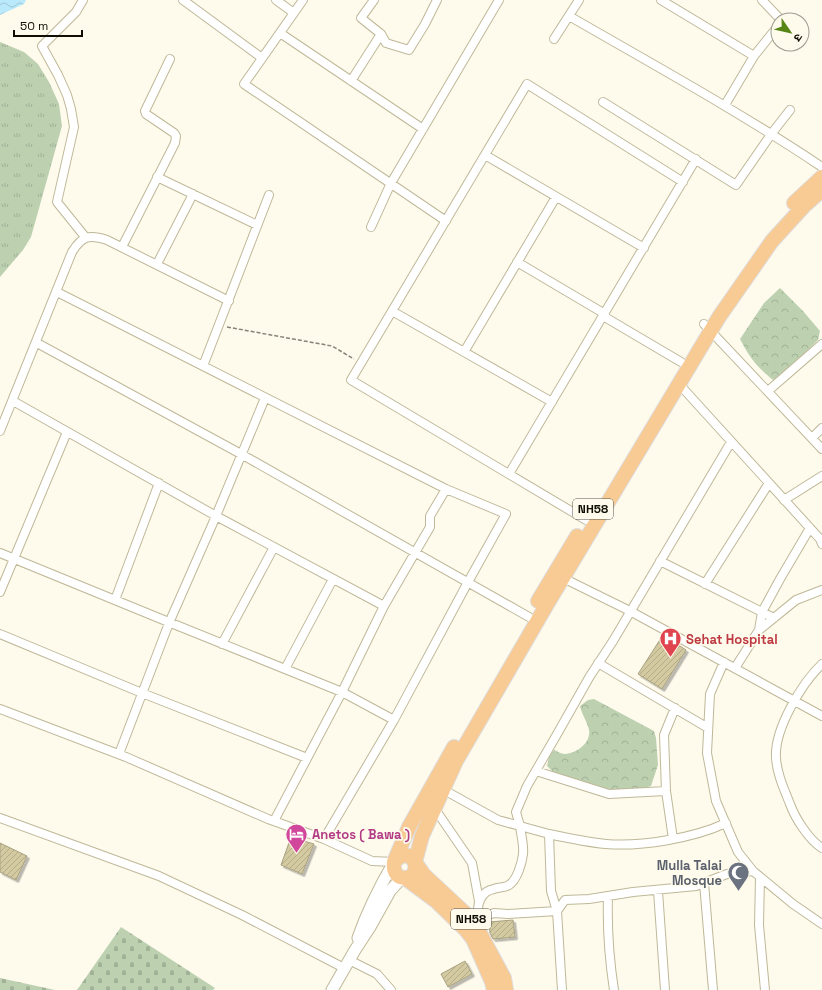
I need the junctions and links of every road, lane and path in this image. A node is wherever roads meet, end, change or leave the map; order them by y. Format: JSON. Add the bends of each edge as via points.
{"nodes":[{"id":1,"x":83,"y":0,"type":"edge"},
{"id":2,"x":183,"y":0,"type":"edge"},
{"id":3,"x":276,"y":0,"type":"edge"},
{"id":4,"x":303,"y":0,"type":"edge"},
{"id":5,"x":374,"y":0,"type":"edge"},
{"id":6,"x":437,"y":0,"type":"edge"},
{"id":7,"x":499,"y":0,"type":"edge"},
{"id":8,"x":579,"y":0,"type":"edge"},
{"id":9,"x":661,"y":0,"type":"edge"},
{"id":10,"x":762,"y":0,"type":"edge"},
{"id":11,"x":773,"y":12,"type":"edge"},
{"id":12,"x":294,"y":13,"type":"junction"},
{"id":13,"x":569,"y":16,"type":"junction"},
{"id":14,"x":280,"y":33,"type":"junction"},
{"id":15,"x":381,"y":34,"type":"junction"},
{"id":16,"x":770,"y":36,"type":"edge"},
{"id":17,"x":554,"y":39,"type":"dead end"},
{"id":18,"x":754,"y":56,"type":"junction"},
{"id":19,"x":262,"y":58,"type":"junction"},
{"id":20,"x":170,"y":60,"type":"dead end"},
{"id":21,"x":351,"y":81,"type":"junction"},
{"id":22,"x":603,"y":102,"type":"dead end"},
{"id":23,"x":725,"y":105,"type":"junction"},
{"id":24,"x":790,"y":110,"type":"dead end"},
{"id":25,"x":423,"y":129,"type":"junction"},
{"id":26,"x":772,"y":133,"type":"junction"},
{"id":27,"x":485,"y":155,"type":"junction"},
{"id":28,"x":696,"y":159,"type":"junction"},
{"id":29,"x":822,"y":167,"type":"edge"},
{"id":30,"x":158,"y":177,"type":"junction"},
{"id":31,"x":822,"y":177,"type":"edge"},
{"id":32,"x":683,"y":182,"type":"junction"},
{"id":33,"x":391,"y":183,"type":"junction"},
{"id":34,"x":822,"y":190,"type":"edge"},
{"id":35,"x":193,"y":194,"type":"junction"},
{"id":36,"x":269,"y":195,"type":"dead end"},
{"id":37,"x":556,"y":197,"type":"junction"},
{"id":38,"x":446,"y":220,"type":"junction"},
{"id":39,"x":257,"y":225,"type":"junction"},
{"id":40,"x":371,"y":227,"type":"dead end"},
{"id":41,"x":86,"y":238,"type":"junction"},
{"id":42,"x":122,"y":247,"type":"junction"},
{"id":43,"x":644,"y":248,"type":"junction"},
{"id":44,"x":517,"y":262,"type":"junction"},
{"id":45,"x":157,"y":264,"type":"junction"},
{"id":46,"x":57,"y":292,"type":"junction"},
{"id":47,"x":229,"y":301,"type":"junction"},
{"id":48,"x":392,"y":311,"type":"junction"},
{"id":49,"x":604,"y":315,"type":"junction"},
{"id":50,"x":220,"y":325,"type":"junction"},
{"id":51,"x":707,"y":328,"type":"junction"},
{"id":52,"x":37,"y":343,"type":"junction"},
{"id":53,"x":822,"y":344,"type":"edge"},
{"id":54,"x":464,"y":352,"type":"junction"},
{"id":55,"x":681,"y":362,"type":"junction"},
{"id":56,"x":361,"y":364,"type":"junction"},
{"id":57,"x":203,"y":366,"type":"junction"},
{"id":58,"x":679,"y":384,"type":"junction"},
{"id":59,"x":768,"y":391,"type":"junction"},
{"id":60,"x":265,"y":398,"type":"junction"},
{"id":61,"x":13,"y":401,"type":"junction"},
{"id":62,"x":552,"y":402,"type":"junction"},
{"id":63,"x":822,"y":428,"type":"edge"},
{"id":64,"x":0,"y":431,"type":"edge"},
{"id":65,"x":67,"y":432,"type":"junction"},
{"id":66,"x":812,"y":438,"type":"junction"},
{"id":67,"x":731,"y":442,"type":"junction"},
{"id":68,"x":822,"y":449,"type":"edge"},
{"id":69,"x":241,"y":454,"type":"junction"},
{"id":70,"x":510,"y":474,"type":"junction"},
{"id":71,"x":822,"y":476,"type":"edge"},
{"id":72,"x":159,"y":483,"type":"junction"},
{"id":73,"x":769,"y":483,"type":"junction"},
{"id":74,"x":446,"y":489,"type":"junction"},
{"id":75,"x":784,"y":500,"type":"junction"},
{"id":76,"x":216,"y":516,"type":"junction"},
{"id":77,"x":586,"y":520,"type":"junction"},
{"id":78,"x":810,"y":528,"type":"junction"},
{"id":79,"x":822,"y":544,"type":"edge"},
{"id":80,"x":274,"y":547,"type":"junction"},
{"id":81,"x":415,"y":552,"type":"junction"},
{"id":82,"x":0,"y":553,"type":"edge"},
{"id":83,"x":15,"y":559,"type":"junction"},
{"id":84,"x":660,"y":561,"type":"junction"},
{"id":85,"x":559,"y":576,"type":"junction"},
{"id":86,"x":333,"y":579,"type":"junction"},
{"id":87,"x":468,"y":582,"type":"junction"},
{"id":88,"x":705,"y":584,"type":"junction"},
{"id":89,"x":822,"y":590,"type":"edge"},
{"id":90,"x":0,"y":592,"type":"edge"},
{"id":91,"x":115,"y":600,"type":"junction"},
{"id":92,"x":384,"y":606,"type":"junction"},
{"id":93,"x":630,"y":611,"type":"junction"},
{"id":94,"x":762,"y":612,"type":"junction"},
{"id":95,"x":529,"y":617,"type":"junction"},
{"id":96,"x":774,"y":618,"type":"junction"},
{"id":97,"x":169,"y":623,"type":"junction"},
{"id":98,"x":759,"y":630,"type":"junction"},
{"id":99,"x":0,"y":634,"type":"edge"},
{"id":100,"x":222,"y":644,"type":"junction"},
{"id":101,"x":724,"y":662,"type":"junction"},
{"id":102,"x":598,"y":663,"type":"junction"},
{"id":103,"x":822,"y":664,"type":"edge"},
{"id":104,"x":735,"y":668,"type":"junction"},
{"id":105,"x":285,"y":669,"type":"junction"},
{"id":106,"x":342,"y":692,"type":"junction"},
{"id":107,"x":142,"y":694,"type":"junction"},
{"id":108,"x":794,"y":700,"type":"junction"},
{"id":109,"x":0,"y":708,"type":"edge"},
{"id":110,"x":675,"y":708,"type":"junction"},
{"id":111,"x":822,"y":716,"type":"edge"},
{"id":112,"x":394,"y":720,"type":"junction"},
{"id":113,"x":708,"y":728,"type":"junction"},
{"id":114,"x":119,"y":754,"type":"junction"},
{"id":115,"x":307,"y":758,"type":"junction"},
{"id":116,"x":536,"y":770,"type":"junction"},
{"id":117,"x":444,"y":790,"type":"junction"},
{"id":118,"x":666,"y":791,"type":"junction"},
{"id":119,"x":435,"y":809,"type":"junction"},
{"id":120,"x":0,"y":818,"type":"edge"},
{"id":121,"x":274,"y":821,"type":"junction"},
{"id":122,"x":726,"y":823,"type":"junction"},
{"id":123,"x":520,"y":826,"type":"junction"},
{"id":124,"x":549,"y":834,"type":"junction"},
{"id":125,"x":324,"y":839,"type":"junction"},
{"id":126,"x":673,"y":839,"type":"junction"},
{"id":127,"x":822,"y":848,"type":"edge"},
{"id":128,"x":394,"y":862,"type":"junction"},
{"id":129,"x":415,"y":862,"type":"junction"},
{"id":130,"x":753,"y":871,"type":"junction"},
{"id":131,"x":760,"y":877,"type":"junction"},
{"id":132,"x":405,"y":878,"type":"junction"},
{"id":133,"x":704,"y":883,"type":"junction"},
{"id":134,"x":658,"y":891,"type":"junction"},
{"id":135,"x":608,"y":896,"type":"junction"},
{"id":136,"x":479,"y":901,"type":"junction"},
{"id":137,"x":557,"y":911,"type":"junction"},
{"id":138,"x":822,"y":924,"type":"edge"},
{"id":139,"x":470,"y":927,"type":"junction"},
{"id":140,"x":350,"y":959,"type":"junction"},
{"id":141,"x":332,"y":990,"type":"edge"},
{"id":142,"x":391,"y":990,"type":"edge"},
{"id":143,"x":494,"y":990,"type":"edge"},
{"id":144,"x":506,"y":990,"type":"edge"},
{"id":145,"x":562,"y":990,"type":"edge"},
{"id":146,"x":614,"y":990,"type":"edge"},
{"id":147,"x":665,"y":990,"type":"edge"},
{"id":148,"x":713,"y":990,"type":"edge"},
{"id":149,"x":765,"y":990,"type":"edge"}],
"edges":[{"from":1,"to":41,"type":"street","via":[[76,12],[42,46],[67,95],[74,126],[57,202]]},
{"from":2,"to":19,"type":"street"},
{"from":3,"to":12,"type":"street"},
{"from":4,"to":12,"type":"street"},
{"from":5,"to":15,"type":"street","via":[[361,18]]},
{"from":6,"to":15,"type":"street","via":[[408,50],[386,43]]},
{"from":7,"to":25,"type":"street"},
{"from":8,"to":13,"type":"street"},
{"from":9,"to":18,"type":"street"},
{"from":10,"to":11,"type":"street"},
{"from":12,"to":14,"type":"street"},
{"from":13,"to":17,"type":"street"},
{"from":13,"to":23,"type":"street"},
{"from":14,"to":19,"type":"street"},
{"from":14,"to":21,"type":"street"},
{"from":15,"to":21,"type":"street"},
{"from":16,"to":18,"type":"street"},
{"from":18,"to":23,"type":"street"},
{"from":19,"to":33,"type":"street","via":[[244,84]]},
{"from":20,"to":30,"type":"street","via":[[145,111],[150,118],[176,136]]},
{"from":21,"to":25,"type":"street"},
{"from":22,"to":28,"type":"street"},
{"from":23,"to":26,"type":"street"},
{"from":24,"to":26,"type":"street"},
{"from":25,"to":33,"type":"street"},
{"from":26,"to":28,"type":"street","via":[[736,185]]},
{"from":26,"to":29,"type":"street"},
{"from":27,"to":32,"type":"street","via":[[528,84]]},
{"from":27,"to":37,"type":"street"},
{"from":27,"to":38,"type":"street"},
{"from":28,"to":32,"type":"street"},
{"from":30,"to":35,"type":"street"},
{"from":30,"to":42,"type":"street"},
{"from":31,"to":51,"type":"highway","number":"NH58","via":[[797,199],[764,235]]},
{"from":32,"to":43,"type":"street"},
{"from":33,"to":38,"type":"street"},
{"from":33,"to":40,"type":"street"},
{"from":34,"to":51,"type":"highway","number":"NH58","via":[[772,240]]},
{"from":35,"to":39,"type":"street"},
{"from":35,"to":45,"type":"street"},
{"from":36,"to":39,"type":"street"},
{"from":37,"to":43,"type":"street"},
{"from":37,"to":44,"type":"street"},
{"from":38,"to":48,"type":"street"},
{"from":39,"to":47,"type":"street"},
{"from":41,"to":42,"type":"street","via":[[96,236]]},
{"from":41,"to":46,"type":"street","via":[[78,242],[72,252]]},
{"from":42,"to":45,"type":"street"},
{"from":43,"to":49,"type":"street"},
{"from":44,"to":49,"type":"street"},
{"from":44,"to":54,"type":"street"},
{"from":45,"to":47,"type":"street"},
{"from":46,"to":52,"type":"street"},
{"from":46,"to":57,"type":"street"},
{"from":47,"to":50,"type":"street"},
{"from":48,"to":54,"type":"street"},
{"from":48,"to":56,"type":"street"},
{"from":49,"to":55,"type":"street"},
{"from":49,"to":62,"type":"street"},
{"from":50,"to":56,"type":"path","via":[[332,346]]},
{"from":50,"to":57,"type":"street"},
{"from":51,"to":55,"type":"highway","number":"NH58"},
{"from":51,"to":58,"type":"highway","number":"NH58"},
{"from":51,"to":59,"type":"street"},
{"from":52,"to":61,"type":"street"},
{"from":52,"to":69,"type":"street"},
{"from":53,"to":59,"type":"street"},
{"from":54,"to":62,"type":"street"},
{"from":55,"to":77,"type":"highway","number":"NH58"},
{"from":56,"to":70,"type":"street","via":[[351,380]]},
{"from":57,"to":60,"type":"street"},
{"from":58,"to":67,"type":"street"},
{"from":58,"to":85,"type":"highway","number":"NH58"},
{"from":59,"to":66,"type":"street"},
{"from":60,"to":69,"type":"street"},
{"from":60,"to":74,"type":"street"},
{"from":61,"to":64,"type":"street"},
{"from":61,"to":65,"type":"street"},
{"from":62,"to":70,"type":"street"},
{"from":63,"to":66,"type":"street"},
{"from":65,"to":72,"type":"street"},
{"from":65,"to":83,"type":"street"},
{"from":66,"to":68,"type":"street"},
{"from":67,"to":73,"type":"street"},
{"from":67,"to":84,"type":"street"},
{"from":69,"to":76,"type":"street"},
{"from":69,"to":81,"type":"street"},
{"from":70,"to":77,"type":"street"},
{"from":71,"to":75,"type":"street"},
{"from":72,"to":76,"type":"street"},
{"from":72,"to":91,"type":"street"},
{"from":73,"to":75,"type":"street"},
{"from":73,"to":88,"type":"street"},
{"from":74,"to":81,"type":"street","via":[[430,516],[430,527]]},
{"from":74,"to":87,"type":"street","via":[[506,514]]},
{"from":75,"to":78,"type":"street"},
{"from":76,"to":80,"type":"street"},
{"from":76,"to":97,"type":"street"},
{"from":77,"to":85,"type":"highway","number":"NH58"},
{"from":78,"to":79,"type":"street"},
{"from":78,"to":94,"type":"street"},
{"from":80,"to":86,"type":"street"},
{"from":80,"to":100,"type":"street"},
{"from":81,"to":87,"type":"street"},
{"from":81,"to":92,"type":"street"},
{"from":82,"to":83,"type":"street"},
{"from":83,"to":90,"type":"street"},
{"from":83,"to":91,"type":"street"},
{"from":84,"to":88,"type":"street"},
{"from":84,"to":93,"type":"street"},
{"from":85,"to":93,"type":"street"},
{"from":85,"to":95,"type":"highway","number":"NH58"},
{"from":85,"to":117,"type":"highway","number":"NH58","via":[[456,761]]},
{"from":86,"to":92,"type":"street"},
{"from":86,"to":105,"type":"street"},
{"from":87,"to":95,"type":"street"},
{"from":87,"to":112,"type":"street"},
{"from":88,"to":94,"type":"street"},
{"from":89,"to":96,"type":"street","via":[[796,600]]},
{"from":91,"to":97,"type":"street"},
{"from":92,"to":106,"type":"street"},
{"from":93,"to":101,"type":"street"},
{"from":93,"to":102,"type":"street"},
{"from":94,"to":96,"type":"street"},
{"from":94,"to":98,"type":"street"},
{"from":95,"to":128,"type":"highway","number":"NH58","via":[[409,827]]},
{"from":96,"to":98,"type":"street"},
{"from":97,"to":100,"type":"street"},
{"from":97,"to":107,"type":"street"},
{"from":98,"to":104,"type":"street"},
{"from":99,"to":107,"type":"street"},
{"from":100,"to":105,"type":"street"},
{"from":101,"to":104,"type":"street"},
{"from":101,"to":113,"type":"street","via":[[710,694]]},
{"from":102,"to":110,"type":"street"},
{"from":102,"to":116,"type":"street"},
{"from":103,"to":108,"type":"street"},
{"from":104,"to":108,"type":"street"},
{"from":105,"to":106,"type":"street"},
{"from":106,"to":112,"type":"street"},
{"from":106,"to":115,"type":"street"},
{"from":107,"to":114,"type":"street"},
{"from":107,"to":115,"type":"street"},
{"from":108,"to":111,"type":"street"},
{"from":108,"to":127,"type":"street","via":[[780,731],[776,757],[780,781],[794,815]]},
{"from":109,"to":114,"type":"street"},
{"from":110,"to":113,"type":"street"},
{"from":110,"to":118,"type":"street","via":[[664,735]]},
{"from":112,"to":125,"type":"street"},
{"from":113,"to":122,"type":"street","via":[[707,753],[716,801]]},
{"from":114,"to":121,"type":"street"},
{"from":115,"to":121,"type":"street"},
{"from":116,"to":118,"type":"street","via":[[610,794]]},
{"from":116,"to":123,"type":"street","via":[[516,812]]},
{"from":117,"to":119,"type":"highway","number":"NH58"},
{"from":117,"to":123,"type":"street","via":[[498,820]]},
{"from":118,"to":126,"type":"street"},
{"from":119,"to":129,"type":"highway","number":"NH58","via":[[422,836]]},
{"from":119,"to":136,"type":"street","via":[[472,863]]},
{"from":120,"to":140,"type":"street","via":[[159,876],[242,915]]},
{"from":121,"to":125,"type":"street"},
{"from":122,"to":126,"type":"street"},
{"from":122,"to":130,"type":"street","via":[[738,852]]},
{"from":123,"to":124,"type":"street"},
{"from":123,"to":136,"type":"street","via":[[523,854],[516,877],[509,885],[487,891]]},
{"from":124,"to":126,"type":"street","via":[[607,844]]},
{"from":124,"to":137,"type":"street","via":[[551,891]]},
{"from":125,"to":128,"type":"street","via":[[372,861]]},
{"from":128,"to":129,"type":"highway","via":[[399,857],[407,855]]},
{"from":128,"to":132,"type":"highway","number":"NH58","via":[[396,874]]},
{"from":128,"to":140,"type":"street","via":[[362,926]]},
{"from":129,"to":132,"type":"highway","number":"NH58","via":[[414,873]]},
{"from":129,"to":139,"type":"highway","number":"NH58","via":[[424,875],[467,915]]},
{"from":130,"to":131,"type":"street"},
{"from":130,"to":133,"type":"street","via":[[727,874]]},
{"from":131,"to":138,"type":"street"},
{"from":131,"to":149,"type":"street","via":[[759,925]]},
{"from":132,"to":139,"type":"highway","number":"NH58"},
{"from":132,"to":140,"type":"street","via":[[390,891]]},
{"from":133,"to":134,"type":"street"},
{"from":133,"to":148,"type":"street"},
{"from":134,"to":135,"type":"street"},
{"from":134,"to":147,"type":"street"},
{"from":135,"to":137,"type":"street","via":[[565,900]]},
{"from":135,"to":146,"type":"street","via":[[609,957]]},
{"from":136,"to":139,"type":"street","via":[[479,916]]},
{"from":137,"to":139,"type":"street","via":[[508,914],[494,912]]},
{"from":137,"to":145,"type":"street"},
{"from":139,"to":143,"type":"highway","number":"NH58"},
{"from":139,"to":144,"type":"highway","number":"NH58","via":[[504,978]]},
{"from":140,"to":141,"type":"street"},
{"from":140,"to":142,"type":"street","via":[[377,974]]}]}
